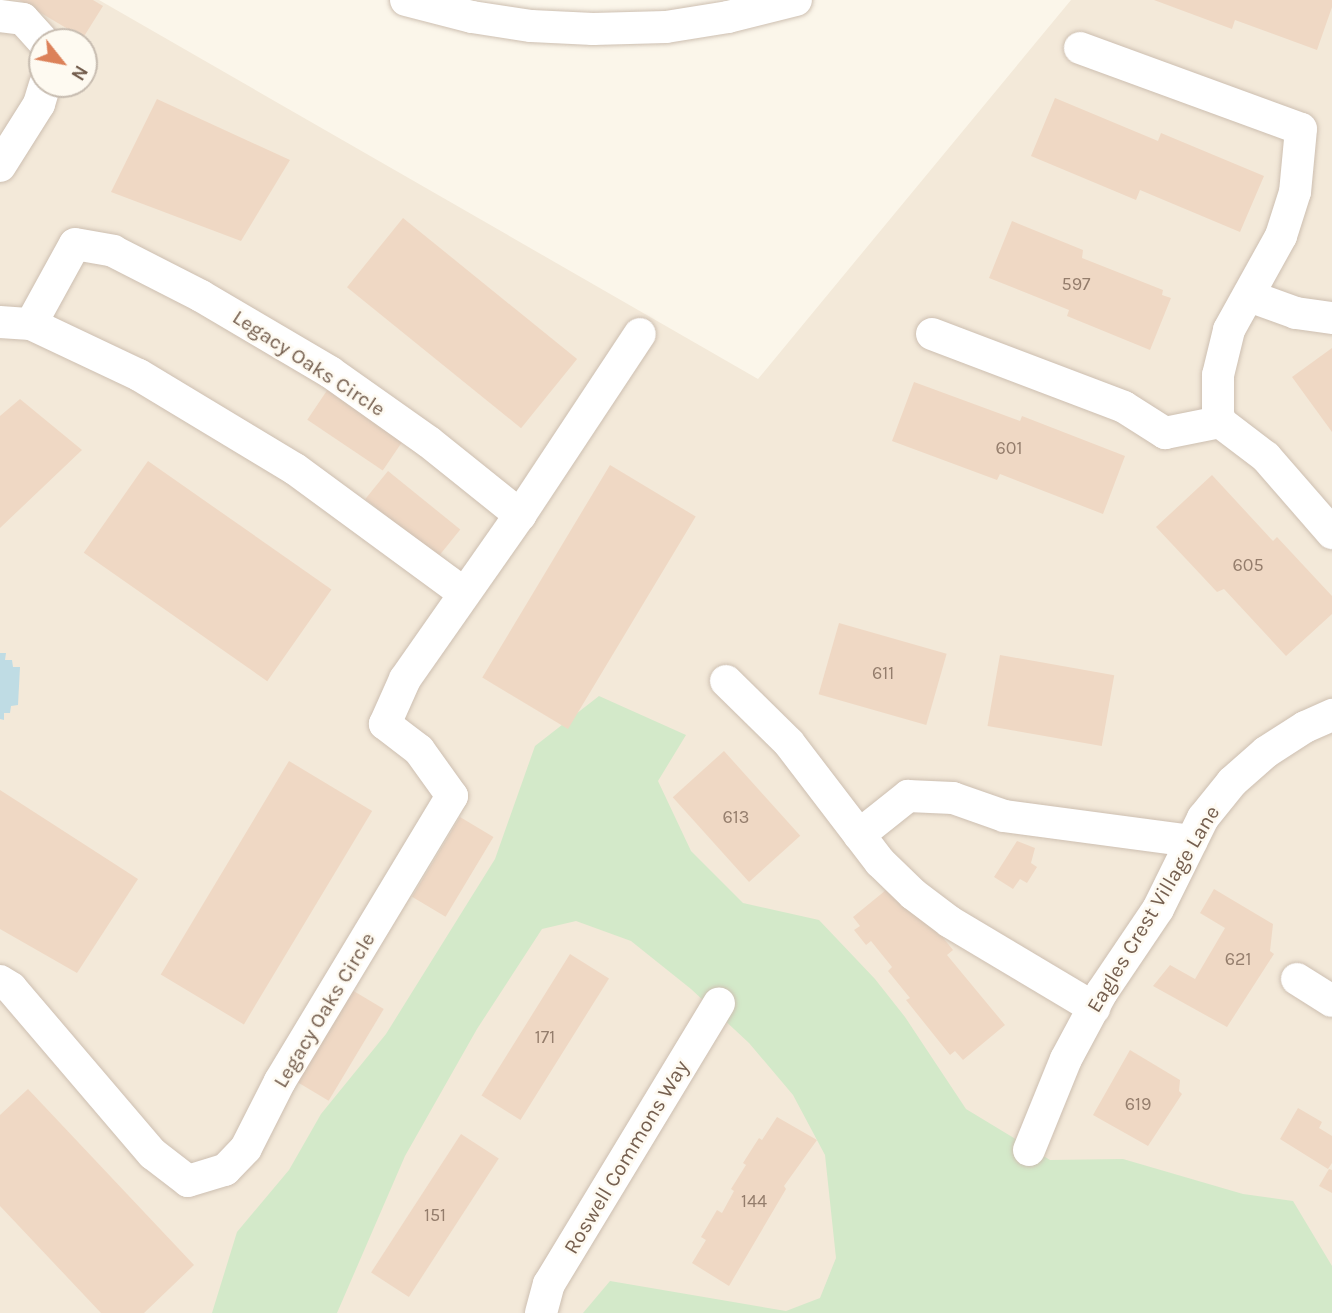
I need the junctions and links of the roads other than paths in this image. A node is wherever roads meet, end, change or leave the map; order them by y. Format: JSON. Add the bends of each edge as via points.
{"nodes":[{"id":1,"x":406,"y":0,"type":"edge"},
{"id":2,"x":796,"y":0,"type":"edge"},
{"id":3,"x":0,"y":16,"type":"edge"},
{"id":4,"x":31,"y":28,"type":"edge"},
{"id":5,"x":1080,"y":48,"type":"dead end"},
{"id":6,"x":41,"y":98,"type":"edge"},
{"id":7,"x":0,"y":166,"type":"edge"},
{"id":8,"x":1249,"y":296,"type":"junction"},
{"id":9,"x":1332,"y":318,"type":"edge"},
{"id":10,"x":0,"y":322,"type":"edge"},
{"id":11,"x":31,"y":324,"type":"junction"},
{"id":12,"x":640,"y":334,"type":"dead end"},
{"id":13,"x":932,"y":334,"type":"dead end"},
{"id":14,"x":1220,"y":422,"type":"junction"},
{"id":15,"x":520,"y":515,"type":"junction"},
{"id":16,"x":1332,"y":533,"type":"edge"},
{"id":17,"x":464,"y":593,"type":"junction"},
{"id":18,"x":726,"y":681,"type":"dead end"},
{"id":19,"x":1332,"y":715,"type":"edge"},
{"id":20,"x":859,"y":835,"type":"junction"},
{"id":21,"x":1191,"y":841,"type":"junction"},
{"id":22,"x":1297,"y":979,"type":"dead end"},
{"id":23,"x":0,"y":981,"type":"edge"},
{"id":24,"x":1332,"y":1001,"type":"edge"},
{"id":25,"x":719,"y":1003,"type":"dead end"},
{"id":26,"x":1094,"y":1008,"type":"junction"},
{"id":27,"x":1029,"y":1150,"type":"dead end"},
{"id":28,"x":541,"y":1313,"type":"edge"}],
"edges":[{"from":1,"to":2,"type":"street","via":[[508,23],[593,29],[666,27]]},
{"from":3,"to":4,"type":"street","via":[[23,19]]},
{"from":5,"to":8,"type":"street","via":[[1301,130],[1295,192],[1281,236]]},
{"from":6,"to":7,"type":"street"},
{"from":8,"to":9,"type":"street","via":[[1296,313]]},
{"from":8,"to":14,"type":"street","via":[[1229,330],[1218,375]]},
{"from":10,"to":11,"type":"street"},
{"from":11,"to":15,"type":"street","name":"Legacy Oaks Circle","via":[[75,244],[113,251],[201,296],[330,372],[429,442]]},
{"from":11,"to":17,"type":"street","via":[[139,375],[295,470]]},
{"from":12,"to":15,"type":"street"},
{"from":13,"to":14,"type":"street","via":[[1124,407],[1165,433]]},
{"from":14,"to":16,"type":"street","via":[[1266,457]]},
{"from":15,"to":17,"type":"street","name":"Legacy Oaks Circle"},
{"from":17,"to":23,"type":"street","name":"Legacy Oaks Circle","via":[[405,679],[385,724],[419,750],[452,796],[280,1081],[246,1149],[225,1170],[188,1181],[153,1154],[11,988]]},
{"from":18,"to":20,"type":"street","via":[[789,743]]},
{"from":19,"to":21,"type":"street","name":"Eagles Crest Village Lane","via":[[1266,752],[1240,775],[1203,818]]},
{"from":20,"to":21,"type":"street","via":[[908,796],[953,798],[1004,816]]},
{"from":20,"to":26,"type":"street","via":[[913,894],[950,922]]},
{"from":21,"to":26,"type":"street","name":"Eagles Crest Village Lane","via":[[1158,909]]},
{"from":22,"to":24,"type":"street"},
{"from":25,"to":28,"type":"street","name":"Roswell Commons Way","via":[[549,1284]]},
{"from":26,"to":27,"type":"street","name":"Eagles Crest Village Lane","via":[[1066,1059]]}]}
